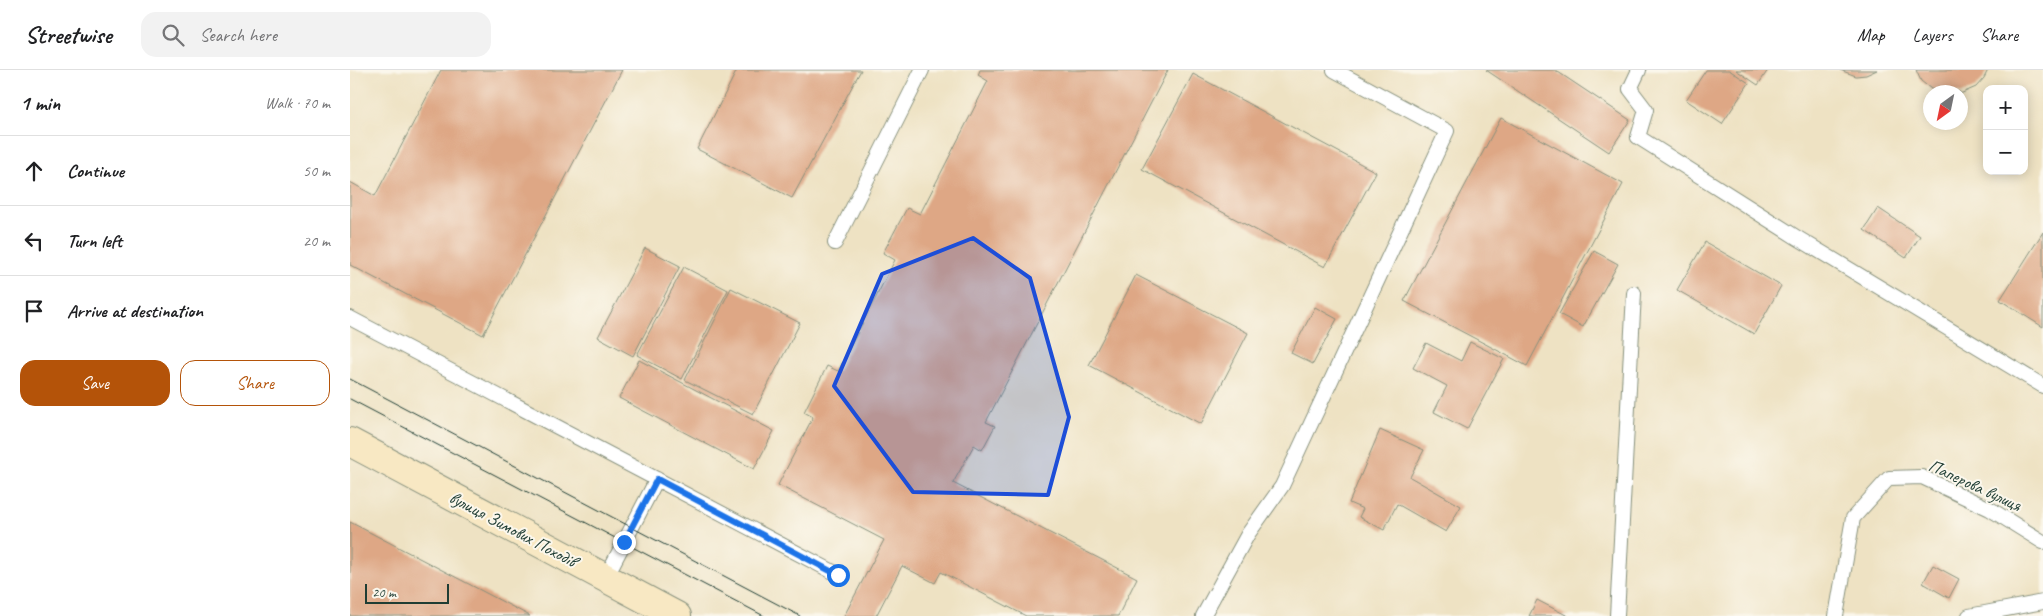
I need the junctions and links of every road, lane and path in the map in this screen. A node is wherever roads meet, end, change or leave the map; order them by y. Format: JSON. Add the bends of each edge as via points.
{"nodes":[{"id":1,"x":922,"y":70,"type":"edge"},
{"id":2,"x":1334,"y":70,"type":"edge"},
{"id":3,"x":1639,"y":70,"type":"edge"},
{"id":4,"x":835,"y":243,"type":"dead end"},
{"id":5,"x":1634,"y":293,"type":"dead end"},
{"id":6,"x":350,"y":318,"type":"edge"},
{"id":7,"x":2043,"y":386,"type":"edge"},
{"id":8,"x":350,"y":442,"type":"edge"},
{"id":9,"x":657,"y":479,"type":"junction"},
{"id":10,"x":2043,"y":542,"type":"edge"},
{"id":11,"x":838,"y":575,"type":"dead end"},
{"id":12,"x":605,"y":578,"type":"junction"},
{"id":13,"x":2043,"y":602,"type":"edge"},
{"id":14,"x":677,"y":616,"type":"edge"},
{"id":15,"x":1203,"y":616,"type":"edge"},
{"id":16,"x":1617,"y":616,"type":"edge"},
{"id":17,"x":1836,"y":616,"type":"edge"},
{"id":18,"x":1969,"y":616,"type":"edge"}],
"edges":[{"from":1,"to":4,"type":"lane"},
{"from":2,"to":15,"type":"lane","via":[[1447,131],[1282,486],[1248,534]]},
{"from":3,"to":7,"type":"lane","via":[[1630,89],[1646,110],[1638,137]]},
{"from":5,"to":16,"type":"lane"},
{"from":6,"to":9,"type":"lane"},
{"from":8,"to":12,"type":"main road","name":"вулиця Зимових Походів"},
{"from":9,"to":11,"type":"lane"},
{"from":9,"to":12,"type":"lane"},
{"from":10,"to":17,"type":"lane","name":"Паперова вулиця","via":[[1990,509],[1922,477],[1889,478],[1854,518]]},
{"from":12,"to":14,"type":"main road","name":"вулиця Зимових Походів"},
{"from":13,"to":18,"type":"lane"}]}
